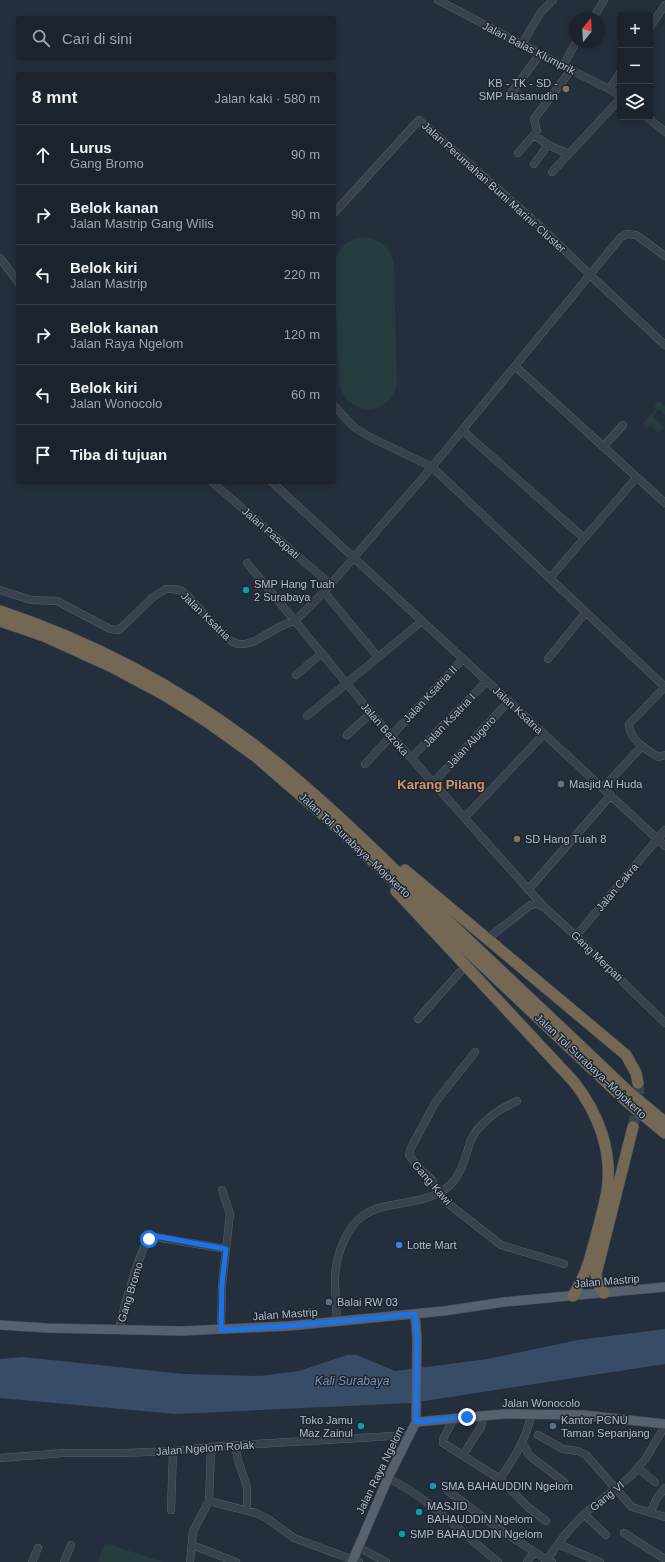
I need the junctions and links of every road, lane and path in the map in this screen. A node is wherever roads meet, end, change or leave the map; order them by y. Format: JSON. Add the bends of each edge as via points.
{"nodes":[{"id":1,"x":438,"y":0,"type":"edge"},
{"id":2,"x":553,"y":0,"type":"edge"},
{"id":3,"x":604,"y":0,"type":"edge"},
{"id":4,"x":665,"y":6,"type":"edge"},
{"id":5,"x":597,"y":12,"type":"edge"},
{"id":6,"x":653,"y":22,"type":"edge"},
{"id":7,"x":522,"y":44,"type":"junction"},
{"id":8,"x":573,"y":48,"type":"edge"},
{"id":9,"x":540,"y":54,"type":"junction"},
{"id":10,"x":563,"y":66,"type":"junction"},
{"id":11,"x":570,"y":70,"type":"junction"},
{"id":12,"x":617,"y":77,"type":"edge"},
{"id":13,"x":609,"y":89,"type":"junction"},
{"id":14,"x":617,"y":94,"type":"edge"},
{"id":15,"x":509,"y":96,"type":"dead end"},
{"id":16,"x":617,"y":102,"type":"edge"},
{"id":17,"x":651,"y":120,"type":"edge"},
{"id":18,"x":665,"y":132,"type":"edge"},
{"id":19,"x":534,"y":135,"type":"junction"},
{"id":20,"x":548,"y":145,"type":"junction"},
{"id":21,"x":518,"y":153,"type":"dead end"},
{"id":22,"x":569,"y":154,"type":"junction"},
{"id":23,"x":534,"y":164,"type":"dead end"},
{"id":24,"x":552,"y":172,"type":"dead end"},
{"id":25,"x":336,"y":211,"type":"edge"},
{"id":26,"x":665,"y":256,"type":"edge"},
{"id":27,"x":0,"y":258,"type":"edge"},
{"id":28,"x":590,"y":275,"type":"junction"},
{"id":29,"x":16,"y":278,"type":"edge"},
{"id":30,"x":665,"y":345,"type":"edge"},
{"id":31,"x":515,"y":366,"type":"junction"},
{"id":32,"x":336,"y":408,"type":"edge"},
{"id":33,"x":623,"y":425,"type":"dead end"},
{"id":34,"x":462,"y":430,"type":"junction"},
{"id":35,"x":603,"y":447,"type":"junction"},
{"id":36,"x":432,"y":467,"type":"junction"},
{"id":37,"x":637,"y":477,"type":"junction"},
{"id":38,"x":214,"y":484,"type":"edge"},
{"id":39,"x":274,"y":484,"type":"edge"},
{"id":40,"x":665,"y":503,"type":"edge"},
{"id":41,"x":584,"y":538,"type":"junction"},
{"id":42,"x":354,"y":556,"type":"junction"},
{"id":43,"x":247,"y":563,"type":"dead end"},
{"id":44,"x":550,"y":578,"type":"junction"},
{"id":45,"x":330,"y":584,"type":"junction"},
{"id":46,"x":0,"y":590,"type":"edge"},
{"id":47,"x":324,"y":592,"type":"junction"},
{"id":48,"x":0,"y":611,"type":"edge"},
{"id":49,"x":586,"y":612,"type":"junction"},
{"id":50,"x":296,"y":620,"type":"junction"},
{"id":51,"x":0,"y":621,"type":"edge"},
{"id":52,"x":422,"y":621,"type":"junction"},
{"id":53,"x":322,"y":653,"type":"junction"},
{"id":54,"x":378,"y":657,"type":"junction"},
{"id":55,"x":463,"y":659,"type":"junction"},
{"id":56,"x":548,"y":659,"type":"dead end"},
{"id":57,"x":296,"y":675,"type":"dead end"},
{"id":58,"x":487,"y":681,"type":"junction"},
{"id":59,"x":347,"y":685,"type":"junction"},
{"id":60,"x":665,"y":687,"type":"edge"},
{"id":61,"x":509,"y":701,"type":"junction"},
{"id":62,"x":371,"y":713,"type":"junction"},
{"id":63,"x":307,"y":716,"type":"dead end"},
{"id":64,"x":544,"y":734,"type":"junction"},
{"id":65,"x":347,"y":735,"type":"dead end"},
{"id":66,"x":391,"y":736,"type":"junction"},
{"id":67,"x":642,"y":746,"type":"junction"},
{"id":68,"x":665,"y":755,"type":"edge"},
{"id":69,"x":411,"y":758,"type":"junction"},
{"id":70,"x":365,"y":764,"type":"dead end"},
{"id":71,"x":433,"y":783,"type":"junction"},
{"id":72,"x":603,"y":788,"type":"junction"},
{"id":73,"x":611,"y":796,"type":"junction"},
{"id":74,"x":465,"y":817,"type":"junction"},
{"id":75,"x":352,"y":830,"type":"junction"},
{"id":76,"x":665,"y":830,"type":"edge"},
{"id":77,"x":658,"y":838,"type":"junction"},
{"id":78,"x":665,"y":846,"type":"edge"},
{"id":79,"x":360,"y":849,"type":"junction"},
{"id":80,"x":528,"y":890,"type":"junction"},
{"id":81,"x":544,"y":908,"type":"junction"},
{"id":82,"x":491,"y":936,"type":"dead end"},
{"id":83,"x":576,"y":936,"type":"junction"},
{"id":84,"x":460,"y":972,"type":"dead end"},
{"id":85,"x":418,"y":1019,"type":"dead end"},
{"id":86,"x":665,"y":1023,"type":"edge"},
{"id":87,"x":475,"y":1052,"type":"dead end"},
{"id":88,"x":638,"y":1083,"type":"tunnel mouth"},
{"id":89,"x":517,"y":1101,"type":"dead end"},
{"id":90,"x":665,"y":1122,"type":"edge"},
{"id":91,"x":633,"y":1128,"type":"tunnel mouth"},
{"id":92,"x":665,"y":1133,"type":"edge"},
{"id":93,"x":222,"y":1190,"type":"dead end"},
{"id":94,"x":440,"y":1192,"type":"junction"},
{"id":95,"x":226,"y":1249,"type":"junction"},
{"id":96,"x":564,"y":1264,"type":"dead end"},
{"id":97,"x":665,"y":1287,"type":"edge"},
{"id":98,"x":604,"y":1293,"type":"junction"},
{"id":99,"x":574,"y":1296,"type":"junction"},
{"id":100,"x":415,"y":1314,"type":"junction"},
{"id":101,"x":337,"y":1322,"type":"junction"},
{"id":102,"x":0,"y":1325,"type":"edge"},
{"id":103,"x":119,"y":1330,"type":"junction"},
{"id":104,"x":221,"y":1330,"type":"junction"},
{"id":105,"x":531,"y":1414,"type":"junction"},
{"id":106,"x":483,"y":1416,"type":"junction"},
{"id":107,"x":416,"y":1417,"type":"junction"},
{"id":108,"x":454,"y":1418,"type":"junction"},
{"id":109,"x":665,"y":1425,"type":"edge"},
{"id":110,"x":410,"y":1435,"type":"junction"},
{"id":111,"x":538,"y":1435,"type":"dead end"},
{"id":112,"x":522,"y":1443,"type":"junction"},
{"id":113,"x":235,"y":1445,"type":"junction"},
{"id":114,"x":208,"y":1448,"type":"junction"},
{"id":115,"x":173,"y":1451,"type":"junction"},
{"id":116,"x":463,"y":1455,"type":"junction"},
{"id":117,"x":0,"y":1458,"type":"edge"},
{"id":118,"x":638,"y":1468,"type":"junction"},
{"id":119,"x":388,"y":1478,"type":"junction"},
{"id":120,"x":500,"y":1479,"type":"junction"},
{"id":121,"x":564,"y":1482,"type":"dead end"},
{"id":122,"x":655,"y":1482,"type":"dead end"},
{"id":123,"x":616,"y":1488,"type":"junction"},
{"id":124,"x":665,"y":1488,"type":"edge"},
{"id":125,"x":448,"y":1491,"type":"dead end"},
{"id":126,"x":210,"y":1501,"type":"junction"},
{"id":127,"x":172,"y":1510,"type":"dead end"},
{"id":128,"x":247,"y":1510,"type":"junction"},
{"id":129,"x":650,"y":1513,"type":"junction"},
{"id":130,"x":584,"y":1514,"type":"junction"},
{"id":131,"x":665,"y":1517,"type":"edge"},
{"id":132,"x":546,"y":1521,"type":"dead end"},
{"id":133,"x":624,"y":1533,"type":"dead end"},
{"id":134,"x":606,"y":1535,"type":"dead end"},
{"id":135,"x":558,"y":1544,"type":"junction"},
{"id":136,"x":71,"y":1545,"type":"dead end"},
{"id":137,"x":192,"y":1545,"type":"junction"},
{"id":138,"x":358,"y":1547,"type":"junction"},
{"id":139,"x":38,"y":1548,"type":"dead end"},
{"id":140,"x":534,"y":1552,"type":"junction"},
{"id":141,"x":665,"y":1559,"type":"edge"},
{"id":142,"x":354,"y":1561,"type":"edge"},
{"id":143,"x":548,"y":1561,"type":"edge"},
{"id":144,"x":32,"y":1562,"type":"edge"},
{"id":145,"x":64,"y":1562,"type":"edge"},
{"id":146,"x":190,"y":1562,"type":"edge"},
{"id":147,"x":236,"y":1562,"type":"edge"},
{"id":148,"x":386,"y":1562,"type":"edge"},
{"id":149,"x":498,"y":1562,"type":"edge"},
{"id":150,"x":527,"y":1562,"type":"edge"},
{"id":151,"x":600,"y":1562,"type":"edge"}],
"edges":[{"from":1,"to":7,"type":"street","name":"Jalan Balas Klumprik"},
{"from":2,"to":7,"type":"street","via":[[540,12]]},
{"from":3,"to":5,"type":"street"},
{"from":4,"to":6,"type":"street"},
{"from":7,"to":9,"type":"street","name":"Jalan Balas Klumprik"},
{"from":8,"to":10,"type":"street"},
{"from":9,"to":10,"type":"street","name":"Jalan Balas Klumprik"},
{"from":9,"to":15,"type":"street"},
{"from":10,"to":11,"type":"street","name":"Jalan Balas Klumprik"},
{"from":11,"to":13,"type":"street","name":"Jalan Balas Klumprik"},
{"from":11,"to":19,"type":"street","via":[[534,119],[538,128]]},
{"from":12,"to":13,"type":"street"},
{"from":13,"to":14,"type":"street","name":"Jalan Balas Klumprik"},
{"from":16,"to":22,"type":"street"},
{"from":17,"to":18,"type":"street"},
{"from":19,"to":20,"type":"street"},
{"from":19,"to":21,"type":"street"},
{"from":20,"to":22,"type":"street"},
{"from":20,"to":23,"type":"street"},
{"from":22,"to":24,"type":"street"},
{"from":25,"to":28,"type":"street","name":"Jalan Perumahan Bumi Marinir Cluster","via":[[419,120],[539,226]]},
{"from":26,"to":28,"type":"street","via":[[636,234],[627,234],[621,237]]},
{"from":27,"to":29,"type":"street"},
{"from":28,"to":30,"type":"street","name":"Jalan Perumahan Bumi Marinir Cluster"},
{"from":28,"to":31,"type":"street"},
{"from":31,"to":34,"type":"street"},
{"from":31,"to":35,"type":"street"},
{"from":32,"to":36,"type":"street","via":[[363,433]]},
{"from":33,"to":35,"type":"street"},
{"from":34,"to":36,"type":"street"},
{"from":34,"to":41,"type":"street"},
{"from":35,"to":37,"type":"street"},
{"from":36,"to":42,"type":"street"},
{"from":36,"to":44,"type":"street"},
{"from":37,"to":40,"type":"street"},
{"from":37,"to":41,"type":"street"},
{"from":38,"to":45,"type":"street","name":"Jalan Pasopati"},
{"from":39,"to":42,"type":"street","name":"Jalan Ksatria"},
{"from":41,"to":44,"type":"street"},
{"from":42,"to":45,"type":"street","name":"Jalan Ksatria"},
{"from":42,"to":52,"type":"street","name":"Jalan Ksatria"},
{"from":43,"to":50,"type":"street","name":"Jalan Bazoka"},
{"from":44,"to":49,"type":"street"},
{"from":45,"to":47,"type":"street","name":"Jalan Ksatria"},
{"from":46,"to":50,"type":"street","name":"Jalan Ksatria","via":[[31,600],[57,601],[110,630],[119,630],[152,598],[166,590],[174,589],[189,597],[221,633],[238,644],[254,641]]},
{"from":47,"to":50,"type":"street","name":"Jalan Ksatria"},
{"from":47,"to":54,"type":"street"},
{"from":48,"to":75,"type":"highway","name":"Jalan Tol Surabaya–Mojokerto","via":[[115,658],[197,705],[281,766]]},
{"from":49,"to":56,"type":"street"},
{"from":49,"to":60,"type":"street"},
{"from":50,"to":53,"type":"street","name":"Jalan Bazoka"},
{"from":51,"to":79,"type":"highway","name":"Jalan Tol Surabaya–Mojokerto","via":[[44,636],[112,667],[206,721],[276,773]]},
{"from":52,"to":54,"type":"street"},
{"from":52,"to":55,"type":"street","name":"Jalan Ksatria"},
{"from":53,"to":57,"type":"street"},
{"from":53,"to":59,"type":"street","name":"Jalan Bazoka"},
{"from":54,"to":59,"type":"street"},
{"from":55,"to":58,"type":"street","name":"Jalan Ksatria"},
{"from":55,"to":66,"type":"street","name":"Jalan Ksatria II"},
{"from":58,"to":61,"type":"street","name":"Jalan Ksatria"},
{"from":58,"to":69,"type":"street","name":"Jalan Ksatria I"},
{"from":59,"to":62,"type":"street","name":"Jalan Bazoka"},
{"from":59,"to":63,"type":"street"},
{"from":60,"to":67,"type":"street","via":[[630,724],[629,730]]},
{"from":61,"to":64,"type":"street","name":"Jalan Ksatria"},
{"from":61,"to":71,"type":"street","name":"Jalan Alugoro"},
{"from":62,"to":65,"type":"street"},
{"from":62,"to":66,"type":"street","name":"Jalan Bazoka"},
{"from":64,"to":72,"type":"street","name":"Jalan Ksatria"},
{"from":64,"to":74,"type":"street"},
{"from":66,"to":69,"type":"street","name":"Jalan Bazoka"},
{"from":66,"to":70,"type":"street","name":"Jalan Ksatria II"},
{"from":67,"to":68,"type":"street","via":[[658,758]]},
{"from":67,"to":72,"type":"street"},
{"from":69,"to":71,"type":"street","name":"Jalan Bazoka"},
{"from":71,"to":74,"type":"street","name":"Jalan Bazoka"},
{"from":72,"to":73,"type":"street","name":"Jalan Ksatria"},
{"from":73,"to":77,"type":"street","name":"Jalan Ksatria"},
{"from":73,"to":80,"type":"street"},
{"from":74,"to":80,"type":"street","name":"Jalan Bazoka"},
{"from":75,"to":88,"type":"highway","via":[[483,934],[626,1055],[636,1073]]},
{"from":75,"to":90,"type":"highway","name":"Jalan Tol Surabaya–Mojokerto","via":[[631,1094]]},
{"from":76,"to":77,"type":"street"},
{"from":77,"to":78,"type":"street","name":"Jalan Ksatria"},
{"from":77,"to":83,"type":"street","name":"Jalan Cakra"},
{"from":79,"to":92,"type":"highway","name":"Jalan Tol Surabaya–Mojokerto","via":[[626,1101]]},
{"from":79,"to":99,"type":"highway","via":[[406,903],[574,1082],[597,1118],[606,1148],[607,1190],[585,1274]]},
{"from":80,"to":81,"type":"street","name":"Gang Merpati"},
{"from":81,"to":82,"type":"street","via":[[536,904],[529,906]]},
{"from":81,"to":83,"type":"street","name":"Gang Merpati"},
{"from":83,"to":86,"type":"street","name":"Gang Merpati"},
{"from":84,"to":85,"type":"street"},
{"from":87,"to":94,"type":"street","name":"Gang Kawi","via":[[435,1104],[409,1152],[411,1159]]},
{"from":89,"to":94,"type":"street","via":[[505,1107],[479,1128],[457,1178]]},
{"from":91,"to":98,"type":"highway","via":[[596,1274],[597,1283]]},
{"from":93,"to":95,"type":"street","via":[[230,1214]]},
{"from":94,"to":96,"type":"street","name":"Gang Kawi","via":[[445,1201],[501,1245]]},
{"from":94,"to":101,"type":"street","via":[[411,1202],[377,1209],[362,1217],[352,1227],[337,1261]]},
{"from":95,"to":103,"type":"street","name":"Gang Bromo","via":[[150,1237],[138,1265]]},
{"from":95,"to":104,"type":"street"},
{"from":97,"to":98,"type":"main road","name":"Jalan Mastrip"},
{"from":98,"to":99,"type":"main road","name":"Jalan Mastrip"},
{"from":99,"to":100,"type":"main road","name":"Jalan Mastrip"},
{"from":100,"to":101,"type":"main road","name":"Jalan Mastrip"},
{"from":100,"to":107,"type":"main road","name":"Jalan Raya Ngelom"},
{"from":101,"to":104,"type":"main road","name":"Jalan Mastrip"},
{"from":102,"to":103,"type":"main road","name":"Jalan Mastrip"},
{"from":103,"to":104,"type":"main road","name":"Jalan Mastrip"},
{"from":105,"to":106,"type":"main road","name":"Jalan Wonocolo"},
{"from":105,"to":109,"type":"main road","name":"Jalan Wonocolo","via":[[584,1415]]},
{"from":105,"to":112,"type":"street"},
{"from":106,"to":108,"type":"main road","name":"Jalan Wonocolo"},
{"from":106,"to":116,"type":"street","via":[[481,1427]]},
{"from":107,"to":108,"type":"main road","name":"Jalan Wonocolo"},
{"from":107,"to":110,"type":"main road","name":"Jalan Raya Ngelom"},
{"from":108,"to":116,"type":"street","via":[[442,1442]]},
{"from":109,"to":118,"type":"street","name":"Gang VI"},
{"from":110,"to":113,"type":"street","name":"Jalan Ngelom Rolak"},
{"from":110,"to":119,"type":"main road","name":"Jalan Raya Ngelom"},
{"from":111,"to":123,"type":"street","via":[[563,1449],[586,1455]]},
{"from":112,"to":120,"type":"street"},
{"from":112,"to":121,"type":"street","via":[[530,1456]]},
{"from":113,"to":114,"type":"street","name":"Jalan Ngelom Rolak"},
{"from":113,"to":128,"type":"street","via":[[247,1487]]},
{"from":114,"to":115,"type":"street","name":"Jalan Ngelom Rolak"},
{"from":114,"to":126,"type":"street"},
{"from":115,"to":117,"type":"street","name":"Jalan Ngelom Rolak","via":[[64,1453]]},
{"from":115,"to":127,"type":"street"},
{"from":116,"to":120,"type":"street"},
{"from":118,"to":122,"type":"street"},
{"from":118,"to":123,"type":"street","name":"Gang VI"},
{"from":119,"to":138,"type":"main road","name":"Jalan Raya Ngelom"},
{"from":119,"to":149,"type":"street","via":[[409,1489]]},
{"from":120,"to":132,"type":"street"},
{"from":123,"to":129,"type":"street","via":[[632,1507]]},
{"from":123,"to":130,"type":"street","name":"Gang VI"},
{"from":124,"to":129,"type":"street"},
{"from":125,"to":140,"type":"street"},
{"from":126,"to":128,"type":"street"},
{"from":126,"to":137,"type":"street","via":[[194,1531]]},
{"from":128,"to":142,"type":"street","via":[[268,1519],[294,1538]]},
{"from":129,"to":131,"type":"street"},
{"from":130,"to":134,"type":"street"},
{"from":130,"to":135,"type":"street","name":"Gang VI"},
{"from":133,"to":141,"type":"street"},
{"from":135,"to":143,"type":"street","name":"Gang VI"},
{"from":135,"to":151,"type":"street"},
{"from":136,"to":145,"type":"street"},
{"from":137,"to":146,"type":"street"},
{"from":137,"to":147,"type":"street"},
{"from":138,"to":142,"type":"main road","name":"Jalan Raya Ngelom"},
{"from":138,"to":148,"type":"street"},
{"from":139,"to":144,"type":"street"},
{"from":140,"to":143,"type":"street"},
{"from":140,"to":150,"type":"street"}]}
